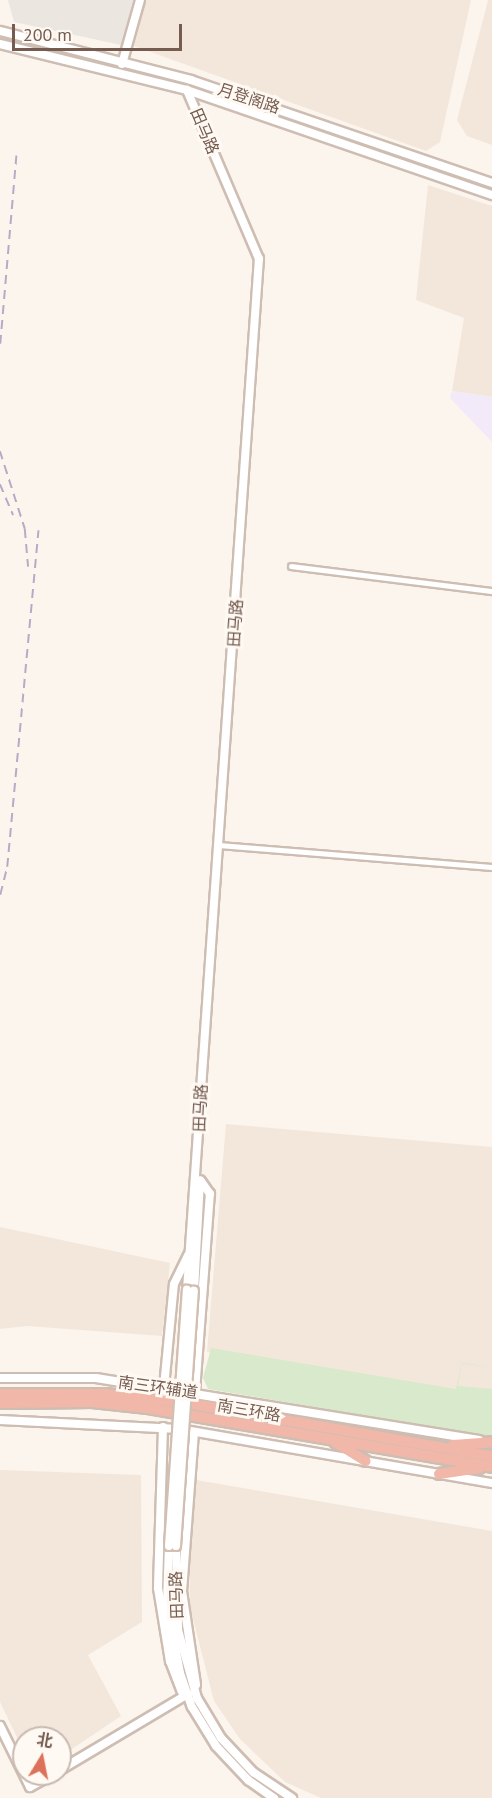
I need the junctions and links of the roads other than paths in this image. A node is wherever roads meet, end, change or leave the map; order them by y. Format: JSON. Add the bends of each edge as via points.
{"nodes":[{"id":1,"x":140,"y":0,"type":"edge"},
{"id":2,"x":0,"y":31,"type":"edge"},
{"id":3,"x":0,"y":44,"type":"edge"},
{"id":4,"x":123,"y":60,"type":"junction"},
{"id":5,"x":120,"y":71,"type":"junction"},
{"id":6,"x":188,"y":90,"type":"junction"},
{"id":7,"x":492,"y":183,"type":"edge"},
{"id":8,"x":492,"y":195,"type":"edge"},
{"id":9,"x":291,"y":566,"type":"dead end"},
{"id":10,"x":492,"y":591,"type":"edge"},
{"id":11,"x":218,"y":845,"type":"junction"},
{"id":12,"x":492,"y":867,"type":"edge"},
{"id":13,"x":196,"y":1170,"type":"junction"},
{"id":14,"x":201,"y":1181,"type":"junction"},
{"id":15,"x":189,"y":1254,"type":"junction"},
{"id":16,"x":190,"y":1291,"type":"junction"},
{"id":17,"x":0,"y":1378,"type":"edge"},
{"id":18,"x":164,"y":1387,"type":"junction"},
{"id":19,"x":195,"y":1392,"type":"junction"},
{"id":20,"x":2,"y":1398,"type":"edge"},
{"id":21,"x":0,"y":1420,"type":"edge"},
{"id":22,"x":163,"y":1427,"type":"junction"},
{"id":23,"x":194,"y":1432,"type":"junction"},
{"id":24,"x":330,"y":1439,"type":"junction"},
{"id":25,"x":492,"y":1442,"type":"edge"},
{"id":26,"x":437,"y":1447,"type":"junction"},
{"id":27,"x":365,"y":1461,"type":"junction"},
{"id":28,"x":491,"y":1463,"type":"edge"},
{"id":29,"x":439,"y":1474,"type":"junction"},
{"id":30,"x":492,"y":1483,"type":"edge"},
{"id":31,"x":172,"y":1546,"type":"junction"},
{"id":32,"x":186,"y":1695,"type":"junction"},
{"id":33,"x":197,"y":1698,"type":"junction"},
{"id":34,"x":0,"y":1726,"type":"edge"},
{"id":35,"x":12,"y":1750,"type":"edge"},
{"id":36,"x":72,"y":1763,"type":"edge"},
{"id":37,"x":274,"y":1798,"type":"edge"},
{"id":38,"x":292,"y":1798,"type":"edge"}],
"edges":[{"from":1,"to":4,"type":"street"},
{"from":2,"to":4,"type":"street","name":"月登阁路"},
{"from":3,"to":5,"type":"street","name":"月登阁路"},
{"from":4,"to":5,"type":"street"},
{"from":4,"to":7,"type":"street","name":"月登阁路","via":[[272,105]]},
{"from":5,"to":6,"type":"street","name":"月登阁路"},
{"from":6,"to":8,"type":"street","name":"月登阁路"},
{"from":6,"to":11,"type":"street","name":"田马路","via":[[259,259]]},
{"from":9,"to":10,"type":"street"},
{"from":11,"to":12,"type":"street"},
{"from":11,"to":13,"type":"street","name":"田马路"},
{"from":13,"to":14,"type":"street","name":"田马路"},
{"from":13,"to":15,"type":"street","name":"田马路"},
{"from":14,"to":16,"type":"street","name":"田马路"},
{"from":14,"to":19,"type":"street","via":[[210,1194]]},
{"from":15,"to":16,"type":"street","name":"田马路"},
{"from":15,"to":18,"type":"street","via":[[174,1284]]},
{"from":16,"to":31,"type":"street","name":"田马路","bridge":true},
{"from":17,"to":18,"type":"street","name":"南三环辅道","via":[[96,1378]]},
{"from":18,"to":19,"type":"street","name":"南三环辅道"},
{"from":19,"to":25,"type":"street","name":"南三环辅道"},
{"from":20,"to":24,"type":"highway","name":"南三环路","via":[[114,1405]]},
{"from":20,"to":26,"type":"highway","name":"南三环路","via":[[105,1394],[181,1402]]},
{"from":21,"to":22,"type":"street"},
{"from":22,"to":23,"type":"street"},
{"from":22,"to":32,"type":"street","via":[[159,1588],[170,1661]]},
{"from":23,"to":27,"type":"street"},
{"from":23,"to":33,"type":"street","via":[[182,1592]]},
{"from":24,"to":27,"type":"highway"},
{"from":24,"to":28,"type":"highway","name":"南三环路"},
{"from":25,"to":26,"type":"highway"},
{"from":26,"to":28,"type":"highway","name":"南三环路"},
{"from":27,"to":29,"type":"street"},
{"from":28,"to":29,"type":"highway"},
{"from":29,"to":30,"type":"street"},
{"from":31,"to":32,"type":"street","name":"田马路","via":[[167,1603]]},
{"from":31,"to":33,"type":"street","name":"田马路","via":[[178,1630]]},
{"from":32,"to":36,"type":"street"},
{"from":32,"to":37,"type":"street","name":"田马路","via":[[216,1746]]},
{"from":33,"to":38,"type":"street","name":"田马路","via":[[221,1738],[253,1772]]},
{"from":34,"to":35,"type":"street"}]}
